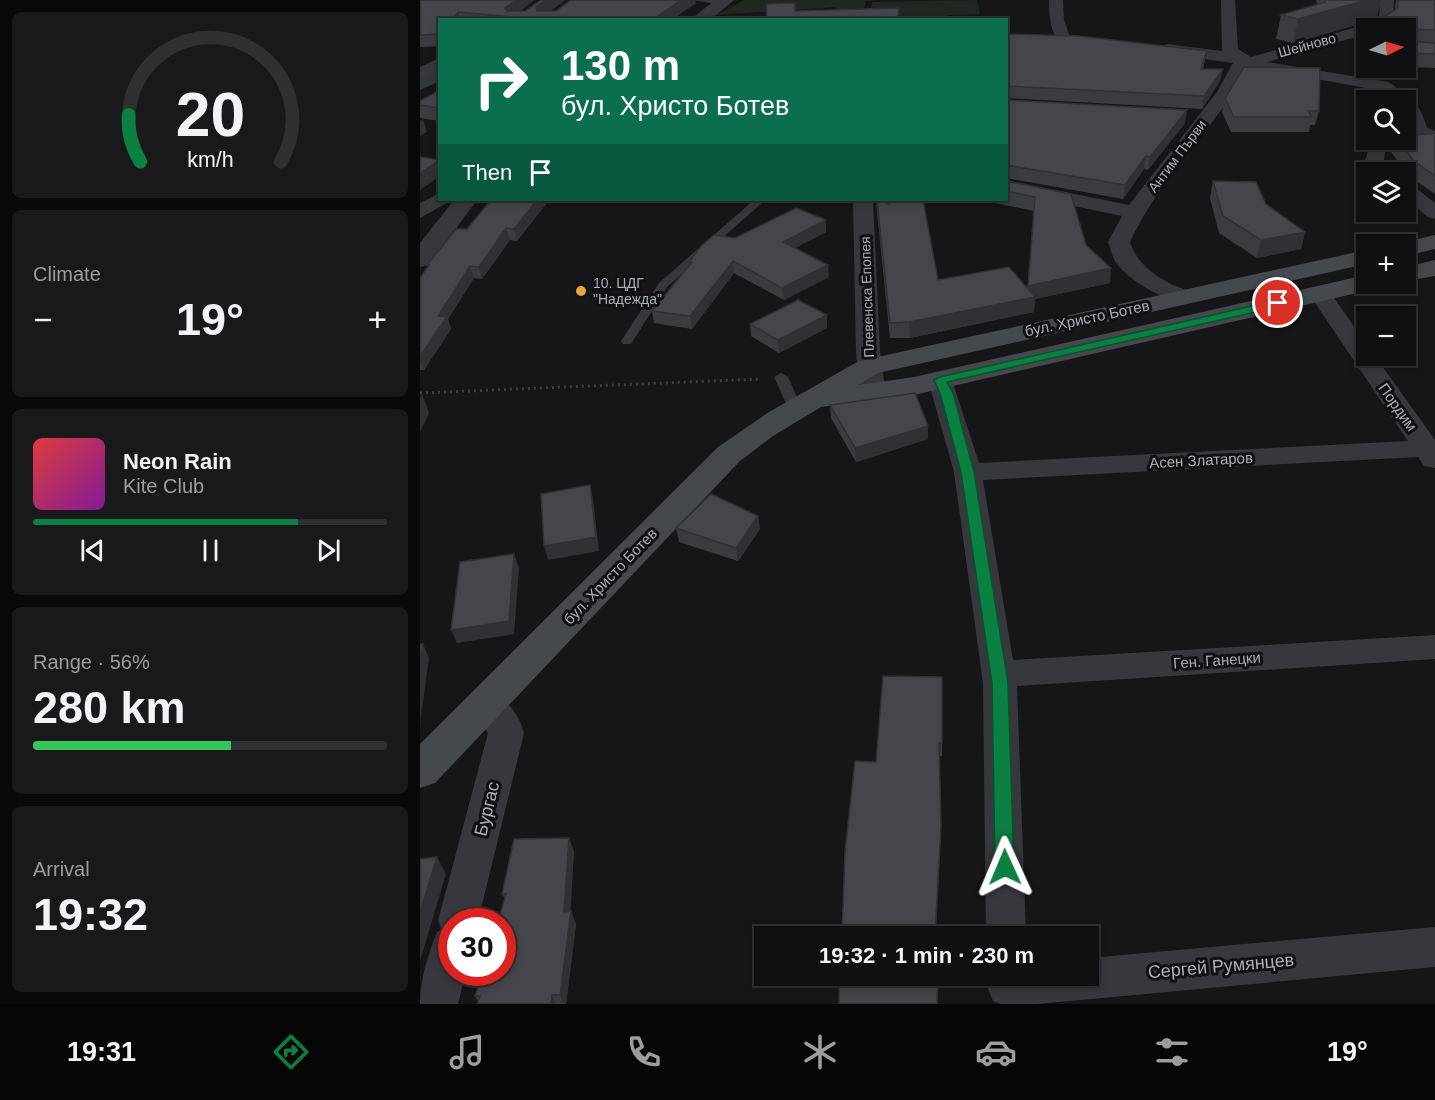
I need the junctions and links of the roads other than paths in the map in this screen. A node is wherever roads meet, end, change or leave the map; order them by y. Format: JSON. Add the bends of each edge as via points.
{"nodes":[{"id":1,"x":697,"y":0,"type":"edge"},
{"id":2,"x":1056,"y":0,"type":"edge"},
{"id":3,"x":1228,"y":0,"type":"edge"},
{"id":4,"x":1387,"y":0,"type":"edge"},
{"id":5,"x":724,"y":1,"type":"edge"},
{"id":6,"x":701,"y":18,"type":"edge"},
{"id":7,"x":1387,"y":18,"type":"edge"},
{"id":8,"x":1356,"y":32,"type":"edge"},
{"id":9,"x":1062,"y":37,"type":"edge"},
{"id":10,"x":1151,"y":47,"type":"edge"},
{"id":11,"x":436,"y":55,"type":"edge"},
{"id":12,"x":1248,"y":62,"type":"junction"},
{"id":13,"x":420,"y":74,"type":"edge"},
{"id":14,"x":1386,"y":78,"type":"edge"},
{"id":15,"x":1388,"y":87,"type":"junction"},
{"id":16,"x":1391,"y":90,"type":"edge"},
{"id":17,"x":1184,"y":114,"type":"edge"},
{"id":18,"x":1207,"y":116,"type":"junction"},
{"id":19,"x":1008,"y":186,"type":"edge"},
{"id":20,"x":1416,"y":198,"type":"edge"},
{"id":21,"x":438,"y":200,"type":"edge"},
{"id":22,"x":465,"y":201,"type":"edge"},
{"id":23,"x":759,"y":201,"type":"edge"},
{"id":24,"x":863,"y":201,"type":"edge"},
{"id":25,"x":420,"y":212,"type":"edge"},
{"id":26,"x":1134,"y":212,"type":"junction"},
{"id":27,"x":1435,"y":213,"type":"edge"},
{"id":28,"x":1435,"y":242,"type":"edge"},
{"id":29,"x":1416,"y":247,"type":"edge"},
{"id":30,"x":1356,"y":259,"type":"edge"},
{"id":31,"x":420,"y":260,"type":"edge"},
{"id":32,"x":1435,"y":268,"type":"edge"},
{"id":33,"x":1416,"y":272,"type":"edge"},
{"id":34,"x":1356,"y":285,"type":"edge"},
{"id":35,"x":1320,"y":294,"type":"junction"},
{"id":36,"x":1182,"y":297,"type":"junction"},
{"id":37,"x":1109,"y":313,"type":"junction"},
{"id":38,"x":1132,"y":337,"type":"junction"},
{"id":39,"x":627,"y":341,"type":"dead end"},
{"id":40,"x":781,"y":377,"type":"dead end"},
{"id":41,"x":871,"y":380,"type":"junction"},
{"id":42,"x":940,"y":380,"type":"junction"},
{"id":43,"x":805,"y":404,"type":"junction"},
{"id":44,"x":1432,"y":453,"type":"edge"},
{"id":45,"x":968,"y":472,"type":"junction"},
{"id":46,"x":1435,"y":647,"type":"edge"},
{"id":47,"x":998,"y":674,"type":"junction"},
{"id":48,"x":486,"y":704,"type":"junction"},
{"id":49,"x":420,"y":771,"type":"edge"},
{"id":50,"x":461,"y":908,"type":"edge"},
{"id":51,"x":1006,"y":926,"type":"edge"},
{"id":52,"x":1435,"y":947,"type":"edge"},
{"id":53,"x":442,"y":986,"type":"edge"},
{"id":54,"x":1008,"y":988,"type":"edge"},
{"id":55,"x":437,"y":1004,"type":"edge"}],
"edges":[{"from":1,"to":5,"type":"lane"},
{"from":2,"to":9,"type":"street"},
{"from":3,"to":12,"type":"street","via":[[1230,51]]},
{"from":4,"to":7,"type":"street","name":"Шейново"},
{"from":5,"to":6,"type":"street"},
{"from":8,"to":12,"type":"street","name":"Шейново"},
{"from":10,"to":12,"type":"street"},
{"from":11,"to":13,"type":"street"},
{"from":12,"to":15,"type":"street"},
{"from":12,"to":18,"type":"street","name":"Антим Първи","via":[[1238,67]]},
{"from":14,"to":15,"type":"street"},
{"from":15,"to":16,"type":"street"},
{"from":17,"to":18,"type":"street"},
{"from":18,"to":26,"type":"street","name":"Антим Първи"},
{"from":19,"to":26,"type":"street"},
{"from":20,"to":27,"type":"street"},
{"from":21,"to":25,"type":"street"},
{"from":22,"to":31,"type":"street"},
{"from":23,"to":39,"type":"lane","via":[[663,285]]},
{"from":24,"to":41,"type":"street","name":"Плевенска Епопея"},
{"from":26,"to":36,"type":"street","name":"Антим Първи","via":[[1119,242],[1126,262],[1160,287]]},
{"from":28,"to":29,"type":"main road"},
{"from":30,"to":36,"type":"main road","name":"бул. Христо Ботев"},
{"from":32,"to":33,"type":"main road"},
{"from":34,"to":35,"type":"main road","name":"бул. Христо Ботев"},
{"from":35,"to":38,"type":"main road","name":"бул. Христо Ботев"},
{"from":35,"to":44,"type":"street","name":"Пордим"},
{"from":36,"to":37,"type":"main road","name":"бул. Христо Ботев"},
{"from":37,"to":38,"type":"main road"},
{"from":37,"to":41,"type":"main road","name":"бул. Христо Ботев"},
{"from":38,"to":42,"type":"main road","name":"бул. Христо Ботев"},
{"from":40,"to":43,"type":"lane"},
{"from":41,"to":42,"type":"main road","name":"бул. Христо Ботев"},
{"from":41,"to":43,"type":"main road","name":"бул. Христо Ботев"},
{"from":42,"to":45,"type":"street"},
{"from":43,"to":48,"type":"main road","name":"бул. Христо Ботев","via":[[772,421],[729,454]]},
{"from":44,"to":45,"type":"street","name":"Асен Златаров"},
{"from":45,"to":47,"type":"street"},
{"from":46,"to":47,"type":"street","name":"Ген. Ганецки"},
{"from":47,"to":51,"type":"street"},
{"from":48,"to":49,"type":"main road","name":"бул. Христо Ботев"},
{"from":48,"to":50,"type":"street","name":"Бургас","via":[[504,724],[506,733]]},
{"from":52,"to":54,"type":"street","name":"Сергей Румянцев"},
{"from":53,"to":55,"type":"street"}]}
